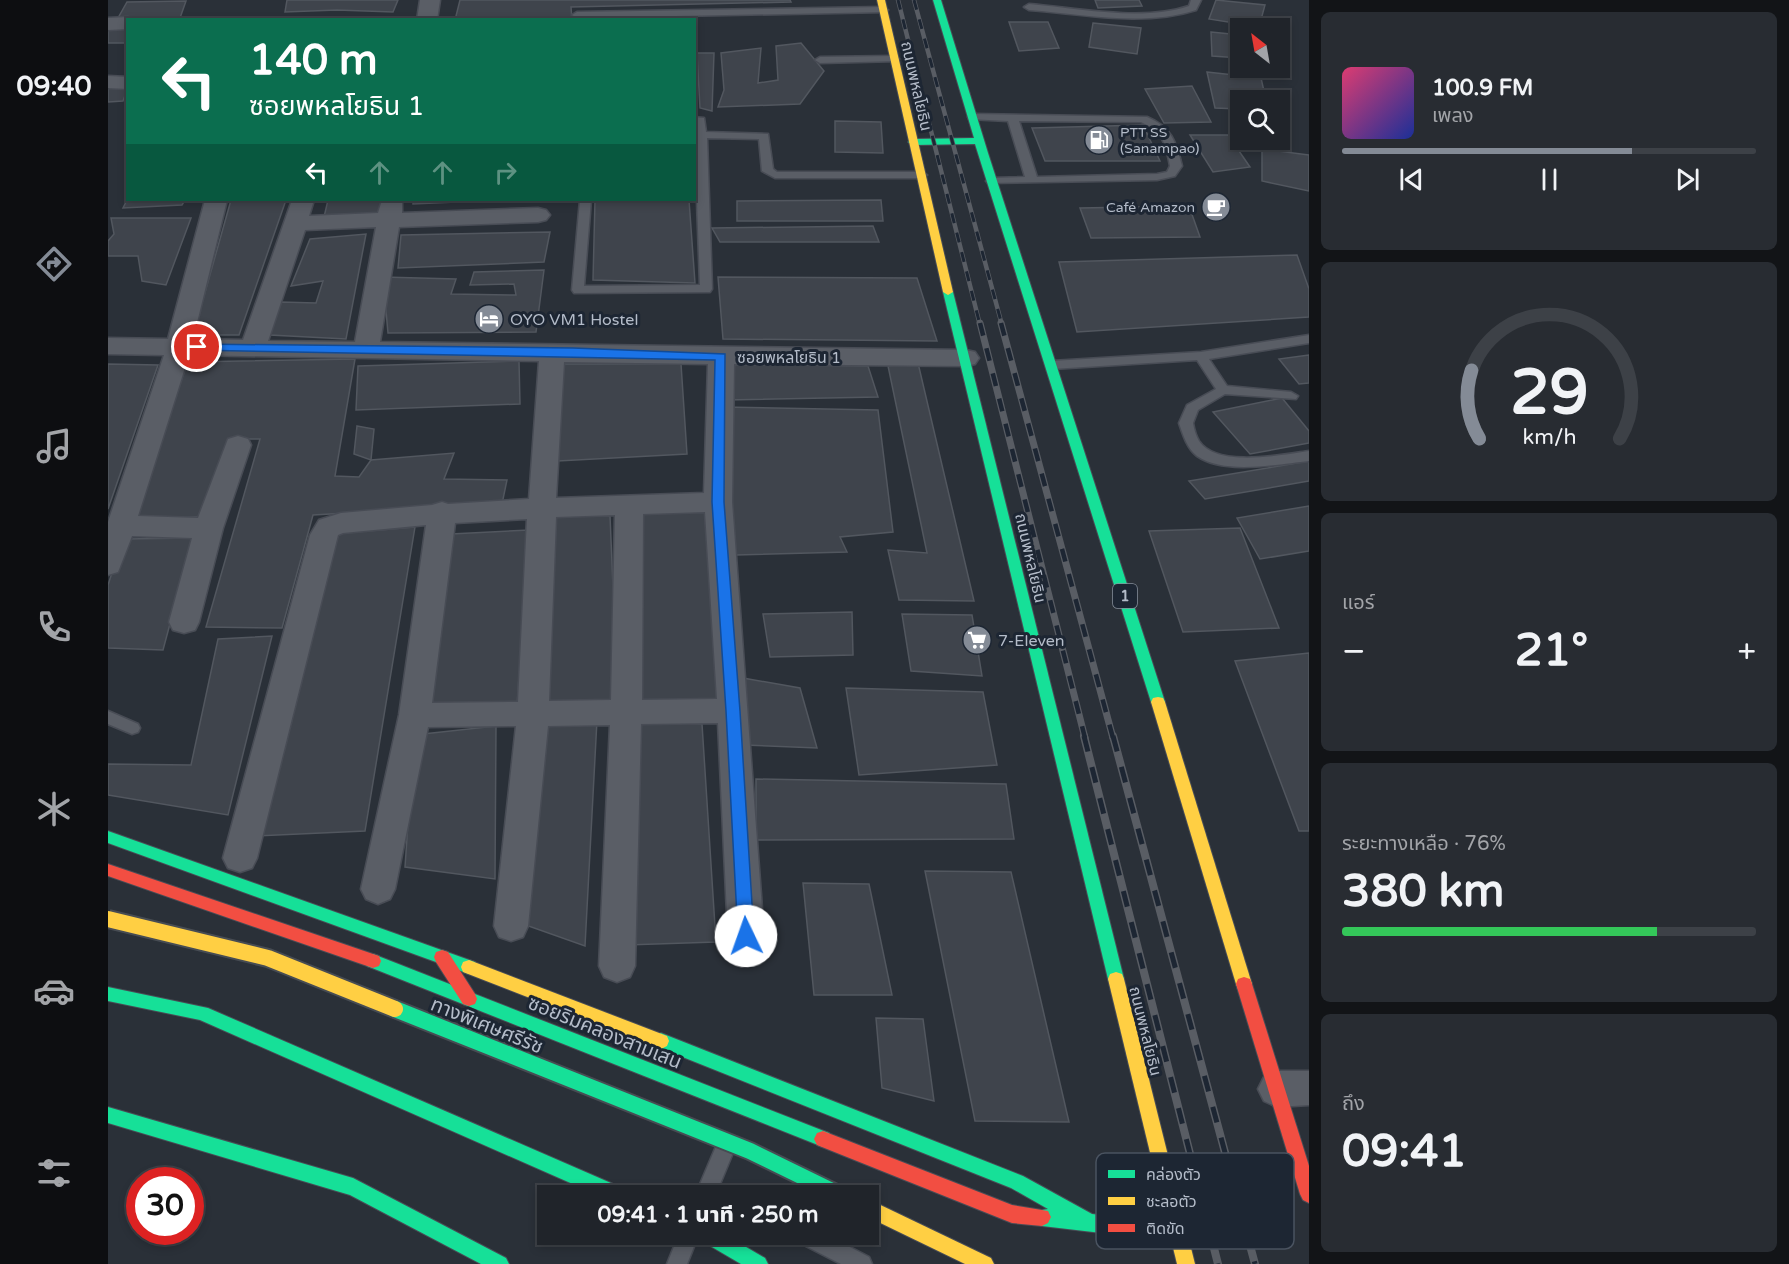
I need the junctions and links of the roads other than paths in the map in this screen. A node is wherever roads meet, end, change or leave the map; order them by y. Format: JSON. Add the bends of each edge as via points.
{"nodes":[{"id":1,"x":430,"y":0,"type":"edge"},
{"id":2,"x":937,"y":0,"type":"edge"},
{"id":3,"x":1196,"y":0,"type":"edge"},
{"id":4,"x":842,"y":5,"type":"edge"},
{"id":5,"x":882,"y":5,"type":"edge"},
{"id":6,"x":1029,"y":7,"type":"dead end"},
{"id":7,"x":577,"y":15,"type":"dead end"},
{"id":8,"x":427,"y":18,"type":"edge"},
{"id":9,"x":126,"y":23,"type":"edge"},
{"id":10,"x":108,"y":24,"type":"edge"},
{"id":11,"x":894,"y":59,"type":"junction"},
{"id":12,"x":820,"y":60,"type":"dead end"},
{"id":13,"x":108,"y":82,"type":"edge"},
{"id":14,"x":126,"y":83,"type":"edge"},
{"id":15,"x":973,"y":117,"type":"junction"},
{"id":16,"x":1012,"y":118,"type":"junction"},
{"id":17,"x":696,"y":120,"type":"edge"},
{"id":18,"x":701,"y":135,"type":"junction"},
{"id":19,"x":913,"y":141,"type":"junction"},
{"id":20,"x":980,"y":141,"type":"junction"},
{"id":21,"x":921,"y":175,"type":"junction"},
{"id":22,"x":1032,"y":180,"type":"junction"},
{"id":23,"x":992,"y":181,"type":"junction"},
{"id":24,"x":216,"y":201,"type":"edge"},
{"id":25,"x":303,"y":201,"type":"edge"},
{"id":26,"x":585,"y":201,"type":"edge"},
{"id":27,"x":390,"y":210,"type":"edge"},
{"id":28,"x":538,"y":215,"type":"dead end"},
{"id":29,"x":297,"y":223,"type":"junction"},
{"id":30,"x":1309,"y":339,"type":"edge"},
{"id":31,"x":108,"y":346,"type":"edge"},
{"id":32,"x":179,"y":347,"type":"junction"},
{"id":33,"x":253,"y":348,"type":"junction"},
{"id":34,"x":366,"y":349,"type":"junction"},
{"id":35,"x":552,"y":352,"type":"junction"},
{"id":36,"x":1201,"y":356,"type":"junction"},
{"id":37,"x":721,"y":357,"type":"junction"},
{"id":38,"x":966,"y":358,"type":"junction"},
{"id":39,"x":1052,"y":365,"type":"junction"},
{"id":40,"x":1224,"y":390,"type":"junction"},
{"id":41,"x":1291,"y":396,"type":"dead end"},
{"id":42,"x":238,"y":444,"type":"dead end"},
{"id":43,"x":1309,"y":456,"type":"edge"},
{"id":44,"x":718,"y":502,"type":"junction"},
{"id":45,"x":628,"y":504,"type":"junction"},
{"id":46,"x":542,"y":507,"type":"junction"},
{"id":47,"x":442,"y":512,"type":"junction"},
{"id":48,"x":122,"y":526,"type":"junction"},
{"id":49,"x":209,"y":528,"type":"junction"},
{"id":50,"x":108,"y":565,"type":"edge"},
{"id":51,"x":184,"y":622,"type":"dead end"},
{"id":52,"x":626,"y":711,"type":"junction"},
{"id":53,"x":733,"y":711,"type":"junction"},
{"id":54,"x":533,"y":714,"type":"junction"},
{"id":55,"x":415,"y":715,"type":"junction"},
{"id":56,"x":108,"y":717,"type":"edge"},
{"id":57,"x":132,"y":728,"type":"dead end"},
{"id":58,"x":108,"y":837,"type":"edge"},
{"id":59,"x":240,"y":858,"type":"dead end"},
{"id":60,"x":108,"y":870,"type":"edge"},
{"id":61,"x":378,"y":889,"type":"dead end"},
{"id":62,"x":108,"y":919,"type":"edge"},
{"id":63,"x":511,"y":926,"type":"dead end"},
{"id":64,"x":746,"y":936,"type":"dead end"},
{"id":65,"x":442,"y":957,"type":"junction"},
{"id":66,"x":617,"y":966,"type":"dead end"},
{"id":67,"x":108,"y":994,"type":"edge"},
{"id":68,"x":469,"y":999,"type":"junction"},
{"id":69,"x":1293,"y":1089,"type":"edge"},
{"id":70,"x":742,"y":1107,"type":"junction"},
{"id":71,"x":108,"y":1115,"type":"edge"},
{"id":72,"x":1159,"y":1153,"type":"edge"},
{"id":73,"x":596,"y":1185,"type":"edge"},
{"id":74,"x":715,"y":1185,"type":"edge"},
{"id":75,"x":820,"y":1185,"type":"edge"},
{"id":76,"x":1309,"y":1194,"type":"edge"},
{"id":77,"x":879,"y":1213,"type":"edge"},
{"id":78,"x":1089,"y":1222,"type":"junction"},
{"id":79,"x":1096,"y":1223,"type":"edge"},
{"id":80,"x":685,"y":1245,"type":"edge"},
{"id":81,"x":725,"y":1245,"type":"edge"},
{"id":82,"x":825,"y":1245,"type":"edge"},
{"id":83,"x":1182,"y":1249,"type":"edge"},
{"id":84,"x":500,"y":1264,"type":"edge"},
{"id":85,"x":677,"y":1264,"type":"edge"},
{"id":86,"x":759,"y":1264,"type":"edge"},
{"id":87,"x":862,"y":1264,"type":"edge"},
{"id":88,"x":985,"y":1264,"type":"edge"},
{"id":89,"x":1186,"y":1264,"type":"edge"}],
"edges":[{"from":1,"to":8,"type":"street"},
{"from":2,"to":15,"type":"main road","number":"1"},
{"from":3,"to":6,"type":"lane","via":[[1193,8],[1183,14],[1156,16]]},
{"from":4,"to":5,"type":"lane"},
{"from":4,"to":7,"type":"lane"},
{"from":5,"to":11,"type":"main road","name":"ถนนพหลโยธิน"},
{"from":9,"to":10,"type":"street"},
{"from":11,"to":12,"type":"lane"},
{"from":11,"to":19,"type":"main road","name":"ถนนพหลโยธิน"},
{"from":13,"to":14,"type":"street"},
{"from":15,"to":16,"type":"lane"},
{"from":15,"to":20,"type":"main road","number":"1"},
{"from":16,"to":22,"type":"lane"},
{"from":16,"to":22,"type":"lane","via":[[1143,119],[1159,125],[1170,136],[1176,166],[1171,174]]},
{"from":17,"to":18,"type":"lane","via":[[700,120]]},
{"from":18,"to":21,"type":"lane","via":[[764,136],[768,171],[775,175]]},
{"from":18,"to":26,"type":"lane","via":[[706,289],[578,290]]},
{"from":19,"to":20,"type":"main road"},
{"from":19,"to":21,"type":"main road","name":"ถนนพหลโยธิน"},
{"from":20,"to":23,"type":"main road","number":"1"},
{"from":21,"to":38,"type":"main road","name":"ถนนพหลโยธิน"},
{"from":22,"to":23,"type":"lane"},
{"from":23,"to":39,"type":"main road","number":"1"},
{"from":24,"to":32,"type":"street"},
{"from":25,"to":29,"type":"street"},
{"from":27,"to":28,"type":"street"},
{"from":27,"to":29,"type":"street"},
{"from":27,"to":34,"type":"street"},
{"from":29,"to":33,"type":"street"},
{"from":30,"to":36,"type":"lane"},
{"from":31,"to":32,"type":"street","name":"ซอยพหลโยธิน 1"},
{"from":32,"to":33,"type":"street","name":"ซอยพหลโยธิน 1"},
{"from":32,"to":48,"type":"street"},
{"from":33,"to":34,"type":"street","name":"ซอยพหลโยธิน 1"},
{"from":34,"to":35,"type":"street","name":"ซอยพหลโยธิน 1"},
{"from":35,"to":37,"type":"street","name":"ซอยพหลโยธิน 1"},
{"from":35,"to":46,"type":"street"},
{"from":36,"to":39,"type":"lane"},
{"from":36,"to":40,"type":"lane"},
{"from":37,"to":38,"type":"street","name":"ซอยพหลโยธิน 1"},
{"from":37,"to":44,"type":"street"},
{"from":38,"to":72,"type":"main road","name":"ถนนพหลโยธิน"},
{"from":39,"to":69,"type":"main road","number":"1"},
{"from":40,"to":41,"type":"lane"},
{"from":40,"to":43,"type":"lane","via":[[1192,408],[1186,423],[1194,446],[1209,458],[1249,462]]},
{"from":42,"to":49,"type":"street"},
{"from":44,"to":45,"type":"street"},
{"from":44,"to":53,"type":"street"},
{"from":45,"to":46,"type":"street"},
{"from":45,"to":52,"type":"street"},
{"from":46,"to":47,"type":"street"},
{"from":46,"to":54,"type":"street"},
{"from":47,"to":55,"type":"street"},
{"from":47,"to":59,"type":"street","via":[[341,523],[329,527],[324,535]]},
{"from":48,"to":49,"type":"street"},
{"from":48,"to":50,"type":"street"},
{"from":49,"to":51,"type":"street"},
{"from":52,"to":53,"type":"street"},
{"from":52,"to":54,"type":"street"},
{"from":52,"to":66,"type":"street"},
{"from":53,"to":64,"type":"street"},
{"from":54,"to":55,"type":"street"},
{"from":54,"to":63,"type":"street"},
{"from":55,"to":61,"type":"street"},
{"from":56,"to":57,"type":"lane"},
{"from":58,"to":65,"type":"main road"},
{"from":60,"to":68,"type":"main road","name":"ซอยริมคลองสามเสน","via":[[364,957]]},
{"from":62,"to":75,"type":"main road","name":"ทางพิเศษศรีรัช","bridge":true,"via":[[268,958],[750,1151]]},
{"from":65,"to":68,"type":"main road"},
{"from":65,"to":78,"type":"main road","via":[[1017,1182]]},
{"from":67,"to":73,"type":"main road","via":[[202,1013]]},
{"from":68,"to":70,"type":"main road","name":"ซอยริมคลองสามเสน"},
{"from":69,"to":76,"type":"main road","number":"1"},
{"from":70,"to":74,"type":"lane"},
{"from":70,"to":78,"type":"main road","name":"ซอยริมคลองสามเสน","via":[[1012,1214]]},
{"from":71,"to":84,"type":"main road","via":[[353,1187]]},
{"from":77,"to":88,"type":"main road"},
{"from":78,"to":79,"type":"main road","name":"ซอยริมคลองสามเสน"},
{"from":80,"to":85,"type":"lane"},
{"from":81,"to":86,"type":"main road"},
{"from":82,"to":87,"type":"lane"},
{"from":83,"to":89,"type":"main road","name":"ถนนพหลโยธิน"}]}
